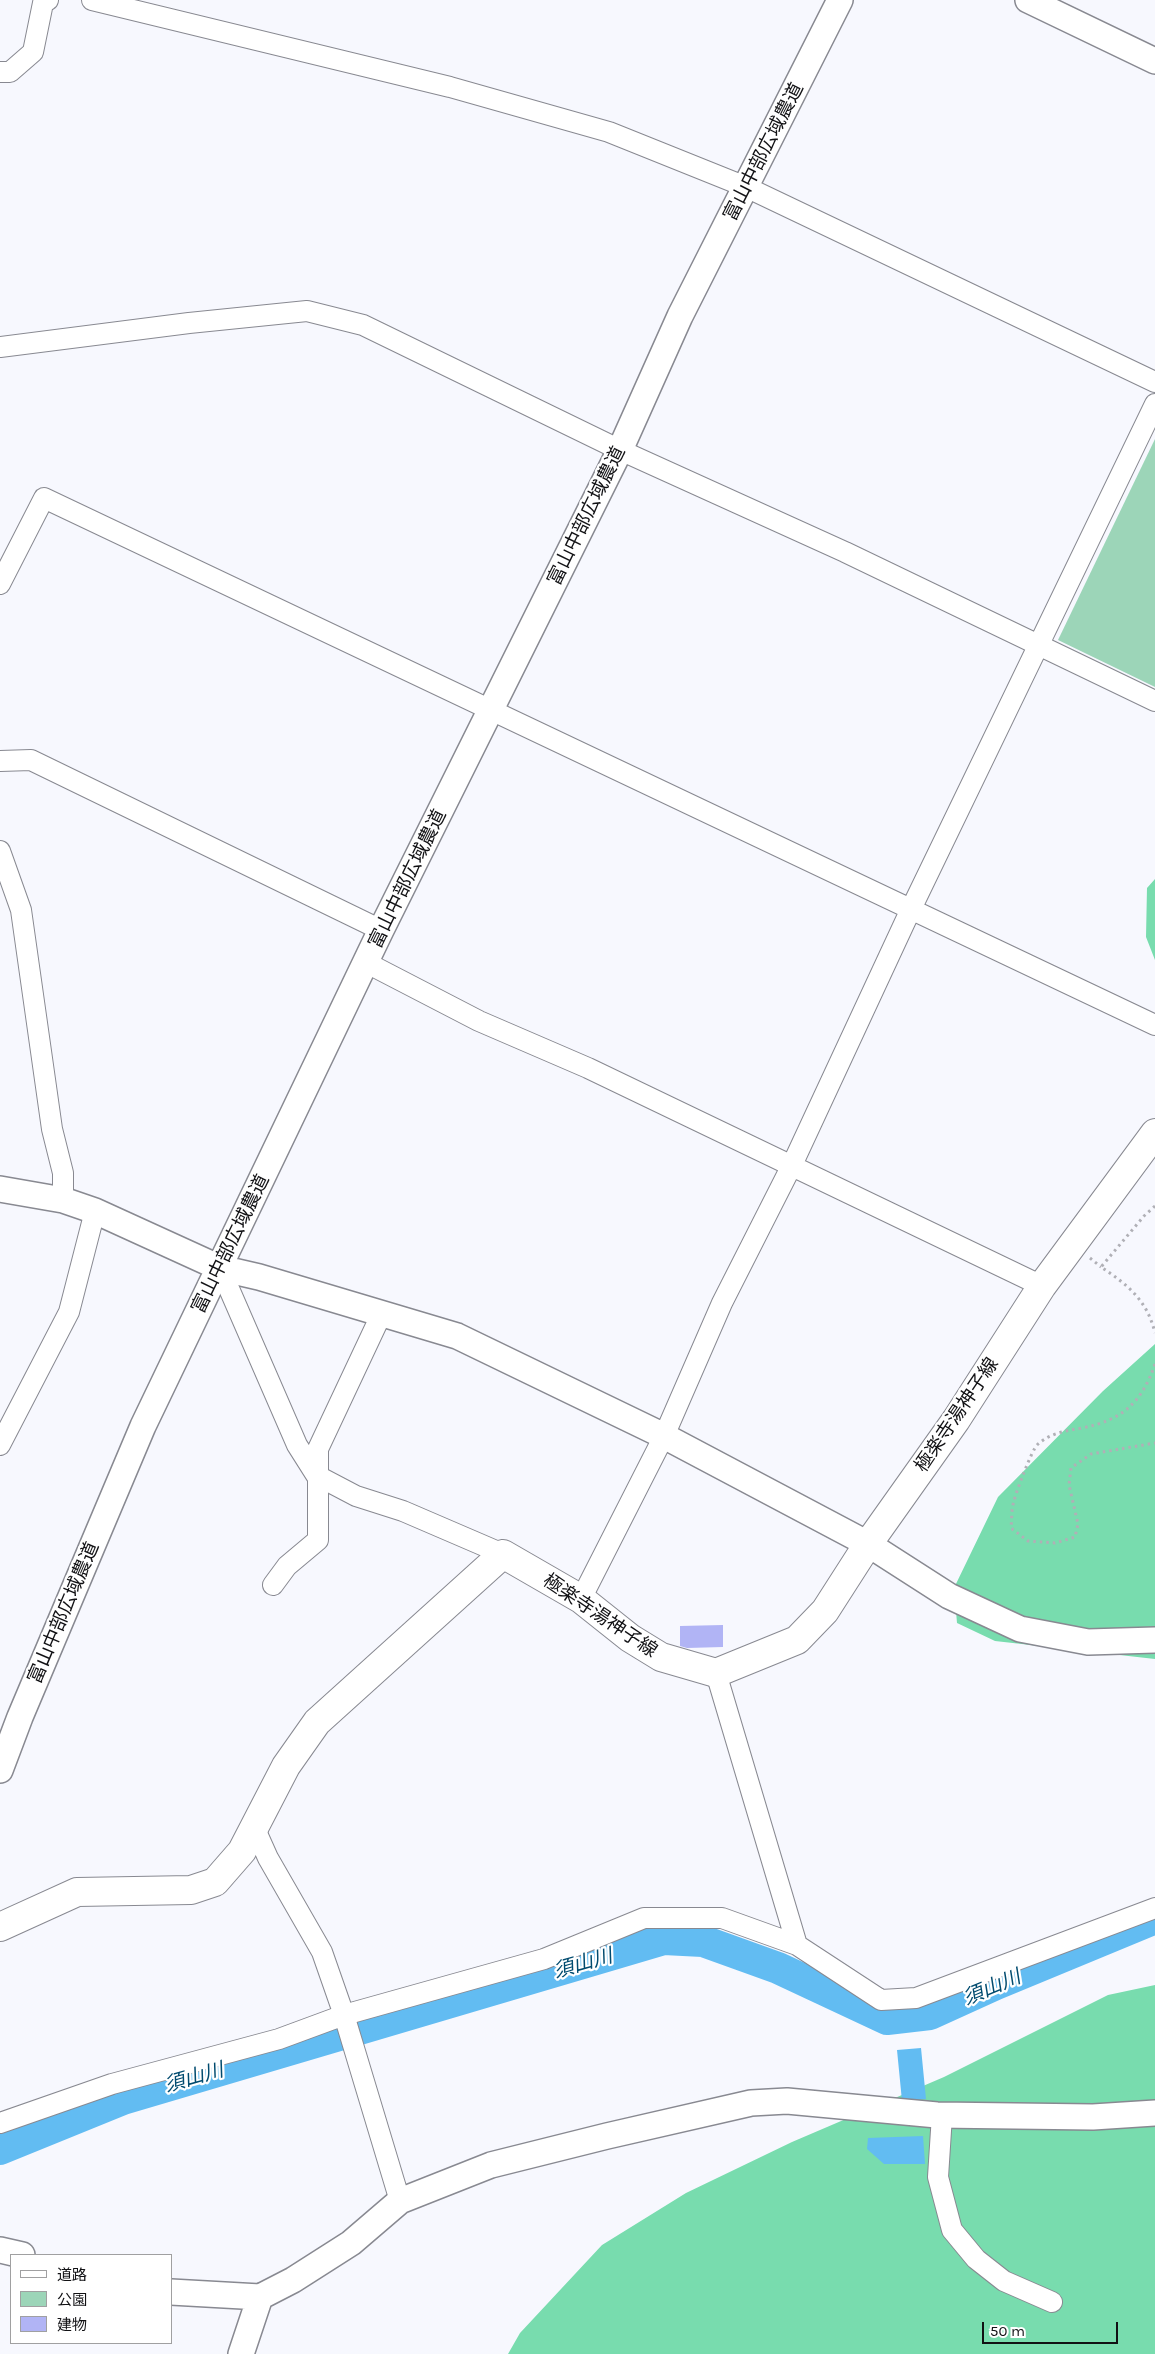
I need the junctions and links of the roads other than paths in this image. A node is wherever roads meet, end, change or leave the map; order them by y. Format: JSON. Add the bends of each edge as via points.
{"nodes":[{"id":1,"x":48,"y":0,"type":"edge"},
{"id":2,"x":92,"y":0,"type":"edge"},
{"id":3,"x":840,"y":0,"type":"edge"},
{"id":4,"x":1028,"y":0,"type":"edge"},
{"id":5,"x":1155,"y":61,"type":"edge"},
{"id":6,"x":0,"y":72,"type":"edge"},
{"id":7,"x":746,"y":187,"type":"junction"},
{"id":8,"x":0,"y":347,"type":"edge"},
{"id":9,"x":1155,"y":382,"type":"edge"},
{"id":10,"x":1155,"y":404,"type":"edge"},
{"id":11,"x":620,"y":450,"type":"junction"},
{"id":12,"x":0,"y":584,"type":"edge"},
{"id":13,"x":1038,"y":645,"type":"junction"},
{"id":14,"x":1155,"y":701,"type":"edge"},
{"id":15,"x":492,"y":709,"type":"junction"},
{"id":16,"x":0,"y":761,"type":"edge"},
{"id":17,"x":0,"y":851,"type":"edge"},
{"id":18,"x":911,"y":909,"type":"junction"},
{"id":19,"x":381,"y":930,"type":"junction"},
{"id":20,"x":367,"y":962,"type":"junction"},
{"id":21,"x":1155,"y":1025,"type":"edge"},
{"id":22,"x":1155,"y":1132,"type":"edge"},
{"id":23,"x":792,"y":1165,"type":"junction"},
{"id":24,"x":0,"y":1189,"type":"edge"},
{"id":25,"x":64,"y":1200,"type":"junction"},
{"id":26,"x":95,"y":1211,"type":"junction"},
{"id":27,"x":220,"y":1268,"type":"junction"},
{"id":28,"x":1042,"y":1286,"type":"junction"},
{"id":29,"x":381,"y":1315,"type":"junction"},
{"id":30,"x":664,"y":1436,"type":"junction"},
{"id":31,"x":0,"y":1445,"type":"edge"},
{"id":32,"x":316,"y":1476,"type":"junction"},
{"id":33,"x":868,"y":1544,"type":"junction"},
{"id":34,"x":503,"y":1554,"type":"junction"},
{"id":35,"x":273,"y":1585,"type":"dead end"},
{"id":36,"x":581,"y":1599,"type":"junction"},
{"id":37,"x":1155,"y":1640,"type":"edge"},
{"id":38,"x":716,"y":1673,"type":"junction"},
{"id":39,"x":0,"y":1770,"type":"edge"},
{"id":40,"x":254,"y":1829,"type":"junction"},
{"id":41,"x":1155,"y":1908,"type":"edge"},
{"id":42,"x":0,"y":1927,"type":"edge"},
{"id":43,"x":797,"y":1945,"type":"junction"},
{"id":44,"x":344,"y":2015,"type":"junction"},
{"id":45,"x":1155,"y":2114,"type":"edge"},
{"id":46,"x":942,"y":2115,"type":"junction"},
{"id":47,"x":0,"y":2123,"type":"edge"},
{"id":48,"x":400,"y":2201,"type":"junction"},
{"id":49,"x":172,"y":2292,"type":"edge"},
{"id":50,"x":260,"y":2297,"type":"junction"},
{"id":51,"x":1052,"y":2302,"type":"dead end"},
{"id":52,"x":241,"y":2354,"type":"edge"}],
"edges":[{"from":1,"to":6,"type":"street","via":[[42,3],[33,52],[10,72]]},
{"from":2,"to":7,"type":"street","via":[[450,87],[609,132]]},
{"from":3,"to":7,"type":"street","name":"富山中部広域農道"},
{"from":4,"to":5,"type":"street"},
{"from":7,"to":9,"type":"street"},
{"from":7,"to":11,"type":"street","name":"富山中部広域農道","via":[[680,316]]},
{"from":8,"to":11,"type":"street","via":[[307,311],[363,325]]},
{"from":10,"to":13,"type":"street"},
{"from":11,"to":13,"type":"street"},
{"from":11,"to":15,"type":"street","name":"富山中部広域農道"},
{"from":12,"to":15,"type":"street","via":[[44,498]]},
{"from":13,"to":14,"type":"street"},
{"from":13,"to":18,"type":"street"},
{"from":15,"to":18,"type":"street"},
{"from":15,"to":19,"type":"street","name":"富山中部広域農道"},
{"from":16,"to":19,"type":"street","via":[[31,760]]},
{"from":17,"to":25,"type":"street","via":[[21,910],[52,1129],[63,1173]]},
{"from":18,"to":21,"type":"street"},
{"from":18,"to":23,"type":"street"},
{"from":19,"to":20,"type":"street","name":"富山中部広域農道"},
{"from":20,"to":23,"type":"street","via":[[479,1021],[588,1068]]},
{"from":20,"to":27,"type":"street","name":"富山中部広域農道"},
{"from":22,"to":28,"type":"main road","name":"極楽寺湯神子線"},
{"from":23,"to":28,"type":"street"},
{"from":23,"to":30,"type":"street","via":[[722,1303]]},
{"from":24,"to":25,"type":"street"},
{"from":25,"to":26,"type":"street"},
{"from":26,"to":27,"type":"street"},
{"from":26,"to":31,"type":"street","via":[[69,1312]]},
{"from":27,"to":29,"type":"street"},
{"from":27,"to":32,"type":"street","via":[[297,1445]]},
{"from":27,"to":39,"type":"street","name":"富山中部広域農道","via":[[143,1426]]},
{"from":28,"to":33,"type":"main road","name":"極楽寺湯神子線","via":[[956,1420]]},
{"from":29,"to":30,"type":"street","via":[[457,1336]]},
{"from":29,"to":32,"type":"street","via":[[318,1449]]},
{"from":30,"to":33,"type":"street"},
{"from":30,"to":36,"type":"street"},
{"from":32,"to":34,"type":"street","via":[[356,1496],[403,1511]]},
{"from":32,"to":35,"type":"street","via":[[318,1540],[287,1566]]},
{"from":33,"to":37,"type":"street","via":[[949,1596],[1020,1629],[1088,1642]]},
{"from":33,"to":38,"type":"main road","name":"極楽寺湯神子線","via":[[825,1611],[797,1640]]},
{"from":34,"to":36,"type":"main road","name":"極楽寺湯神子線"},
{"from":34,"to":40,"type":"main road","via":[[317,1722],[286,1766]]},
{"from":36,"to":38,"type":"main road","name":"極楽寺湯神子線","via":[[630,1638],[661,1657]]},
{"from":38,"to":43,"type":"street"},
{"from":40,"to":42,"type":"main road","via":[[242,1851],[215,1882],[191,1890],[77,1892]]},
{"from":40,"to":44,"type":"street","via":[[322,1952]]},
{"from":41,"to":43,"type":"street","via":[[916,1998],[881,2000]]},
{"from":43,"to":44,"type":"street","via":[[722,1918],[644,1918],[544,1959]]},
{"from":44,"to":47,"type":"street","via":[[279,2039],[112,2084]]},
{"from":44,"to":48,"type":"street"},
{"from":45,"to":46,"type":"street","via":[[1093,2117]]},
{"from":46,"to":48,"type":"street","via":[[787,2101],[751,2103],[491,2165]]},
{"from":46,"to":51,"type":"street","via":[[938,2177],[952,2230],[976,2259],[1004,2281]]},
{"from":48,"to":50,"type":"street","via":[[351,2244]]},
{"from":49,"to":50,"type":"street"},
{"from":50,"to":52,"type":"street"}]}
